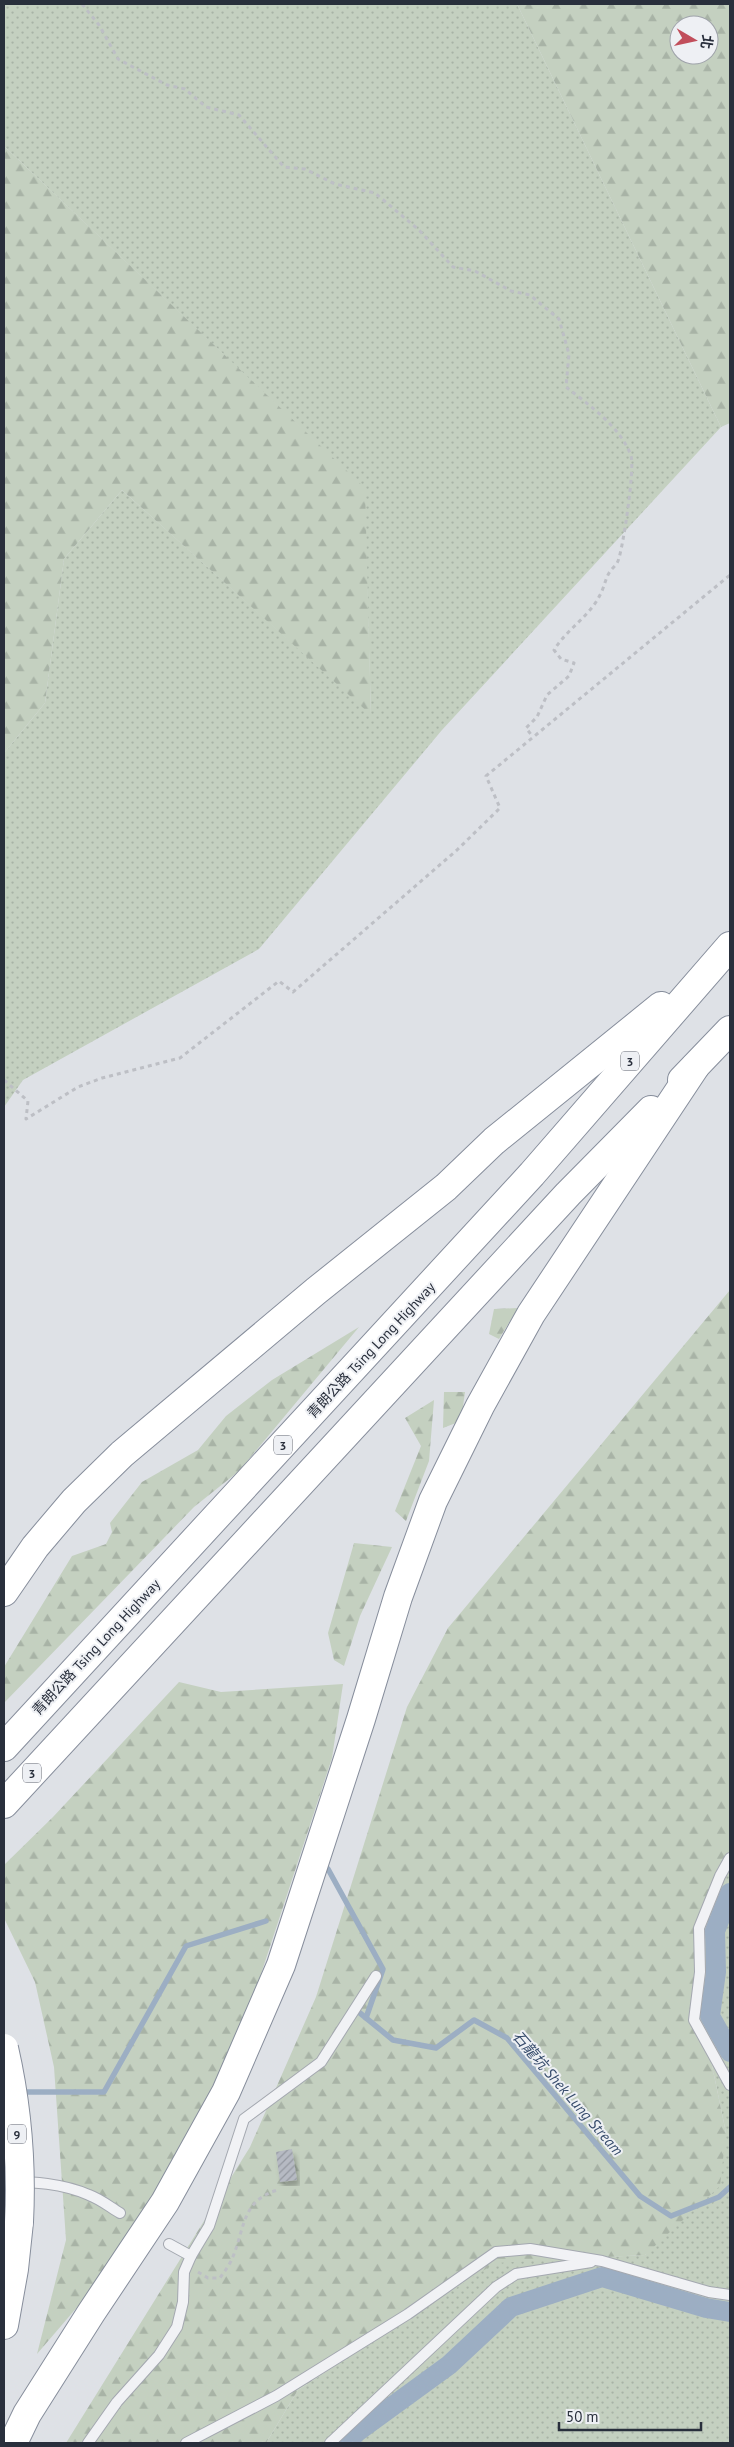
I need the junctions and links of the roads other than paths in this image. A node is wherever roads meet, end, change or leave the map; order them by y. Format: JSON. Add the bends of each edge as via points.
{"nodes":[{"id":1,"x":730,"y":947,"type":"edge"},
{"id":2,"x":730,"y":1030,"type":"edge"},
{"id":3,"x":695,"y":1067,"type":"junction"},
{"id":4,"x":4,"y":1592,"type":"edge"},
{"id":5,"x":4,"y":1746,"type":"edge"},
{"id":6,"x":4,"y":1804,"type":"edge"},
{"id":7,"x":730,"y":1858,"type":"edge"},
{"id":8,"x":376,"y":1976,"type":"dead end"},
{"id":9,"x":4,"y":2048,"type":"edge"},
{"id":10,"x":730,"y":2085,"type":"edge"},
{"id":11,"x":4,"y":2181,"type":"edge"},
{"id":12,"x":120,"y":2213,"type":"dead end"},
{"id":13,"x":169,"y":2244,"type":"dead end"},
{"id":14,"x":191,"y":2256,"type":"junction"},
{"id":15,"x":602,"y":2261,"type":"junction"},
{"id":16,"x":730,"y":2295,"type":"edge"},
{"id":17,"x":4,"y":2325,"type":"edge"},
{"id":18,"x":13,"y":2443,"type":"edge"},
{"id":19,"x":88,"y":2443,"type":"edge"},
{"id":20,"x":186,"y":2443,"type":"edge"},
{"id":21,"x":330,"y":2443,"type":"edge"}],
"edges":[{"from":1,"to":4,"type":"highway","via":[[122,1454],[74,1501],[35,1547]]},
{"from":1,"to":5,"type":"highway","name":"青朗公路 Tsing Long Highway","number":"3","via":[[532,1174]]},
{"from":2,"to":3,"type":"highway","number":"3"},
{"from":3,"to":6,"type":"highway","number":"3","via":[[568,1194]]},
{"from":3,"to":18,"type":"highway","via":[[531,1314],[433,1500],[398,1597],[281,1965],[226,2092],[165,2202],[27,2414]]},
{"from":7,"to":10,"type":"lane","via":[[699,1928],[700,1972],[694,2020]]},
{"from":8,"to":14,"type":"lane","via":[[322,2062],[244,2119],[209,2226]]},
{"from":9,"to":17,"type":"highway","number":"9","bridge":true,"via":[[17,2126],[21,2191],[14,2270]]},
{"from":11,"to":12,"type":"lane","via":[[61,2186],[90,2195]]},
{"from":13,"to":14,"type":"lane"},
{"from":14,"to":19,"type":"lane","via":[[184,2272],[183,2302],[177,2327],[159,2356],[117,2402]]},
{"from":15,"to":16,"type":"lane"},
{"from":15,"to":20,"type":"lane","via":[[530,2249],[496,2252],[408,2314],[276,2396]]},
{"from":15,"to":21,"type":"lane","via":[[516,2274],[432,2345]]}]}
